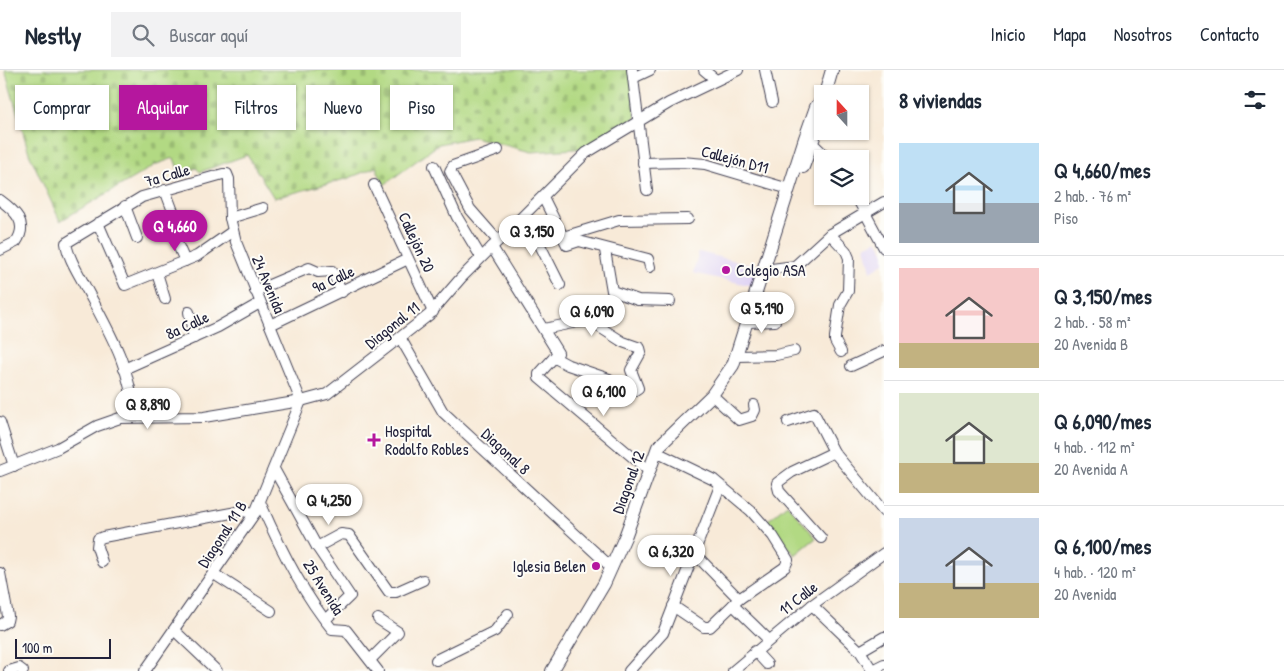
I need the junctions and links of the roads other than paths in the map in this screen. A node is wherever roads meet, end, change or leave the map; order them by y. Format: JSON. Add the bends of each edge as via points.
{"nodes":[{"id":1,"x":650,"y":70,"type":"edge"},
{"id":2,"x":704,"y":70,"type":"edge"},
{"id":3,"x":738,"y":70,"type":"edge"},
{"id":4,"x":765,"y":70,"type":"edge"},
{"id":5,"x":832,"y":70,"type":"edge"},
{"id":6,"x":632,"y":74,"type":"edge"},
{"id":7,"x":716,"y":80,"type":"junction"},
{"id":8,"x":828,"y":85,"type":"edge"},
{"id":9,"x":772,"y":102,"type":"dead end"},
{"id":10,"x":814,"y":118,"type":"edge"},
{"id":11,"x":637,"y":122,"type":"junction"},
{"id":12,"x":814,"y":132,"type":"edge"},
{"id":13,"x":810,"y":141,"type":"junction"},
{"id":14,"x":498,"y":150,"type":"dead end"},
{"id":15,"x":820,"y":150,"type":"edge"},
{"id":16,"x":643,"y":163,"type":"junction"},
{"id":17,"x":434,"y":166,"type":"dead end"},
{"id":18,"x":227,"y":174,"type":"joint"},
{"id":19,"x":374,"y":186,"type":"dead end"},
{"id":20,"x":789,"y":189,"type":"junction"},
{"id":21,"x":165,"y":190,"type":"junction"},
{"id":22,"x":647,"y":190,"type":"dead end"},
{"id":23,"x":543,"y":197,"type":"junction"},
{"id":24,"x":0,"y":200,"type":"edge"},
{"id":25,"x":884,"y":202,"type":"edge"},
{"id":26,"x":862,"y":205,"type":"edge"},
{"id":27,"x":125,"y":206,"type":"junction"},
{"id":28,"x":263,"y":208,"type":"dead end"},
{"id":29,"x":866,"y":211,"type":"junction"},
{"id":30,"x":174,"y":214,"type":"dead end"},
{"id":31,"x":230,"y":218,"type":"junction"},
{"id":32,"x":522,"y":218,"type":"junction"},
{"id":33,"x":688,"y":219,"type":"dead end"},
{"id":34,"x":98,"y":223,"type":"junction"},
{"id":35,"x":232,"y":231,"type":"junction"},
{"id":36,"x":830,"y":234,"type":"junction"},
{"id":37,"x":137,"y":238,"type":"dead end"},
{"id":38,"x":565,"y":241,"type":"junction"},
{"id":39,"x":177,"y":243,"type":"dead end"},
{"id":40,"x":495,"y":244,"type":"junction"},
{"id":41,"x":884,"y":248,"type":"edge"},
{"id":42,"x":0,"y":250,"type":"edge"},
{"id":43,"x":606,"y":250,"type":"junction"},
{"id":44,"x":481,"y":257,"type":"junction"},
{"id":45,"x":408,"y":259,"type":"junction"},
{"id":46,"x":185,"y":261,"type":"junction"},
{"id":47,"x":650,"y":267,"type":"dead end"},
{"id":48,"x":764,"y":270,"type":"junction"},
{"id":49,"x":157,"y":273,"type":"junction"},
{"id":50,"x":560,"y":285,"type":"dead end"},
{"id":51,"x":255,"y":291,"type":"junction"},
{"id":52,"x":342,"y":292,"type":"junction"},
{"id":53,"x":166,"y":299,"type":"dead end"},
{"id":54,"x":670,"y":301,"type":"dead end"},
{"id":55,"x":260,"y":303,"type":"junction"},
{"id":56,"x":189,"y":312,"type":"dead end"},
{"id":57,"x":433,"y":312,"type":"junction"},
{"id":58,"x":775,"y":321,"type":"dead end"},
{"id":59,"x":747,"y":322,"type":"junction"},
{"id":60,"x":270,"y":325,"type":"junction"},
{"id":61,"x":544,"y":329,"type":"junction"},
{"id":62,"x":194,"y":338,"type":"junction"},
{"id":63,"x":400,"y":339,"type":"junction"},
{"id":64,"x":794,"y":351,"type":"dead end"},
{"id":65,"x":884,"y":351,"type":"edge"},
{"id":66,"x":841,"y":352,"type":"dead end"},
{"id":67,"x":737,"y":356,"type":"junction"},
{"id":68,"x":555,"y":358,"type":"junction"},
{"id":69,"x":851,"y":366,"type":"dead end"},
{"id":70,"x":124,"y":369,"type":"junction"},
{"id":71,"x":712,"y":395,"type":"junction"},
{"id":72,"x":301,"y":401,"type":"junction"},
{"id":73,"x":754,"y":405,"type":"dead end"},
{"id":74,"x":134,"y":416,"type":"junction"},
{"id":75,"x":0,"y":422,"type":"edge"},
{"id":76,"x":788,"y":422,"type":"dead end"},
{"id":77,"x":656,"y":452,"type":"junction"},
{"id":78,"x":834,"y":452,"type":"junction"},
{"id":79,"x":14,"y":466,"type":"junction"},
{"id":80,"x":274,"y":469,"type":"junction"},
{"id":81,"x":0,"y":470,"type":"edge"},
{"id":82,"x":649,"y":472,"type":"junction"},
{"id":83,"x":720,"y":486,"type":"junction"},
{"id":84,"x":260,"y":502,"type":"junction"},
{"id":85,"x":884,"y":512,"type":"edge"},
{"id":86,"x":255,"y":513,"type":"junction"},
{"id":87,"x":821,"y":538,"type":"dead end"},
{"id":88,"x":317,"y":547,"type":"junction"},
{"id":89,"x":694,"y":553,"type":"junction"},
{"id":90,"x":884,"y":553,"type":"edge"},
{"id":91,"x":102,"y":562,"type":"dead end"},
{"id":92,"x":612,"y":568,"type":"junction"},
{"id":93,"x":0,"y":572,"type":"edge"},
{"id":94,"x":214,"y":574,"type":"junction"},
{"id":95,"x":423,"y":580,"type":"dead end"},
{"id":96,"x":736,"y":602,"type":"junction"},
{"id":97,"x":812,"y":605,"type":"junction"},
{"id":98,"x":673,"y":606,"type":"junction"},
{"id":99,"x":271,"y":611,"type":"dead end"},
{"id":100,"x":508,"y":614,"type":"dead end"},
{"id":101,"x":325,"y":620,"type":"junction"},
{"id":102,"x":378,"y":620,"type":"dead end"},
{"id":103,"x":0,"y":626,"type":"edge"},
{"id":104,"x":175,"y":631,"type":"junction"},
{"id":105,"x":884,"y":637,"type":"edge"},
{"id":106,"x":769,"y":640,"type":"junction"},
{"id":107,"x":755,"y":651,"type":"junction"},
{"id":108,"x":860,"y":651,"type":"junction"},
{"id":109,"x":370,"y":660,"type":"junction"},
{"id":110,"x":436,"y":660,"type":"dead end"},
{"id":111,"x":767,"y":664,"type":"dead end"},
{"id":112,"x":883,"y":665,"type":"edge"},
{"id":113,"x":9,"y":671,"type":"edge"},
{"id":114,"x":23,"y":671,"type":"edge"},
{"id":115,"x":145,"y":671,"type":"edge"},
{"id":116,"x":218,"y":671,"type":"edge"},
{"id":117,"x":378,"y":671,"type":"edge"},
{"id":118,"x":552,"y":671,"type":"edge"},
{"id":119,"x":629,"y":671,"type":"edge"},
{"id":120,"x":733,"y":671,"type":"edge"}],
"edges":[{"from":1,"to":6,"type":"street"},
{"from":2,"to":7,"type":"street"},
{"from":3,"to":7,"type":"street","name":"Diagonal 11"},
{"from":4,"to":9,"type":"street"},
{"from":5,"to":8,"type":"main road"},
{"from":6,"to":11,"type":"street"},
{"from":7,"to":11,"type":"street","name":"Diagonal 11"},
{"from":10,"to":13,"type":"main road","name":"Diagonal 12"},
{"from":11,"to":16,"type":"street"},
{"from":11,"to":23,"type":"street","name":"Diagonal 11","via":[[586,152]]},
{"from":12,"to":13,"type":"main road","name":"Diagonal 12"},
{"from":13,"to":15,"type":"street"},
{"from":13,"to":20,"type":"main road","name":"Diagonal 12"},
{"from":14,"to":40,"type":"street","via":[[452,166],[450,171],[470,209]]},
{"from":16,"to":20,"type":"street","name":"Callejón D11","via":[[705,164]]},
{"from":16,"to":22,"type":"street"},
{"from":17,"to":44,"type":"street","via":[[457,217]]},
{"from":18,"to":21,"type":"street","name":"7a Calle"},
{"from":18,"to":31,"type":"street","name":"24 Avenida"},
{"from":19,"to":45,"type":"street","name":"Callejón 20"},
{"from":20,"to":48,"type":"main road","name":"Diagonal 12"},
{"from":21,"to":27,"type":"street","name":"7a Calle"},
{"from":21,"to":30,"type":"street"},
{"from":23,"to":32,"type":"street","name":"Diagonal 11"},
{"from":23,"to":38,"type":"street"},
{"from":24,"to":42,"type":"street","via":[[14,210],[20,220],[16,242]]},
{"from":25,"to":29,"type":"street"},
{"from":26,"to":29,"type":"street"},
{"from":27,"to":34,"type":"street","name":"7a Calle"},
{"from":27,"to":37,"type":"street"},
{"from":28,"to":31,"type":"street"},
{"from":29,"to":36,"type":"street"},
{"from":29,"to":41,"type":"street"},
{"from":31,"to":35,"type":"street","name":"24 Avenida"},
{"from":32,"to":40,"type":"street","name":"Diagonal 11"},
{"from":32,"to":50,"type":"street"},
{"from":33,"to":38,"type":"street","via":[[619,220]]},
{"from":34,"to":49,"type":"street","via":[[125,285]]},
{"from":34,"to":70,"type":"street","name":"7a Calle","via":[[66,243]]},
{"from":35,"to":46,"type":"street"},
{"from":35,"to":51,"type":"street","name":"24 Avenida"},
{"from":36,"to":48,"type":"street","via":[[795,266]]},
{"from":36,"to":66,"type":"street","via":[[849,258],[848,291],[842,300],[835,341]]},
{"from":38,"to":43,"type":"street","via":[[579,241]]},
{"from":39,"to":46,"type":"street"},
{"from":40,"to":44,"type":"street","name":"Diagonal 11"},
{"from":40,"to":61,"type":"street"},
{"from":43,"to":47,"type":"street","via":[[648,260]]},
{"from":43,"to":54,"type":"street","via":[[612,291],[638,300]]},
{"from":44,"to":57,"type":"street","name":"Diagonal 11"},
{"from":45,"to":52,"type":"street","name":"9a Calle"},
{"from":45,"to":57,"type":"street","name":"Callejón 20"},
{"from":46,"to":49,"type":"street"},
{"from":48,"to":59,"type":"main road","name":"Diagonal 12"},
{"from":49,"to":53,"type":"street"},
{"from":51,"to":52,"type":"street","via":[[309,268],[318,272],[332,271]]},
{"from":51,"to":55,"type":"street","name":"24 Avenida"},
{"from":52,"to":60,"type":"street","name":"9a Calle"},
{"from":55,"to":60,"type":"street","name":"24 Avenida"},
{"from":55,"to":62,"type":"street","name":"8a Calle"},
{"from":56,"to":62,"type":"street"},
{"from":57,"to":63,"type":"street","name":"Diagonal 11"},
{"from":58,"to":59,"type":"street"},
{"from":59,"to":67,"type":"main road","name":"Diagonal 12"},
{"from":60,"to":72,"type":"street","name":"24 Avenida"},
{"from":61,"to":68,"type":"street","via":[[558,353]]},
{"from":61,"to":68,"type":"street","via":[[590,321],[623,342],[640,348],[632,370],[638,388],[629,394],[612,380]]},
{"from":62,"to":70,"type":"street","name":"8a Calle"},
{"from":63,"to":72,"type":"street","name":"Diagonal 11","via":[[332,391]]},
{"from":63,"to":92,"type":"street","name":"Diagonal 8","via":[[443,412]]},
{"from":64,"to":67,"type":"street"},
{"from":65,"to":69,"type":"street"},
{"from":67,"to":71,"type":"main road","name":"Diagonal 12"},
{"from":68,"to":82,"type":"street","via":[[539,375]]},
{"from":70,"to":74,"type":"street"},
{"from":71,"to":73,"type":"street","via":[[739,420],[754,413]]},
{"from":71,"to":77,"type":"main road","name":"Diagonal 12","via":[[670,434]]},
{"from":72,"to":74,"type":"street","name":"Diagonal 11","via":[[187,419]]},
{"from":72,"to":80,"type":"street","name":"Diagonal 11 B"},
{"from":74,"to":79,"type":"street","name":"Diagonal 11","via":[[97,426],[58,448]]},
{"from":75,"to":79,"type":"street"},
{"from":76,"to":78,"type":"street","via":[[814,413]]},
{"from":77,"to":82,"type":"main road","name":"Diagonal 12"},
{"from":77,"to":83,"type":"street","via":[[711,478]]},
{"from":78,"to":85,"type":"street"},
{"from":78,"to":87,"type":"street","via":[[777,483],[779,491]]},
{"from":79,"to":81,"type":"street","name":"Diagonal 11"},
{"from":80,"to":84,"type":"street","name":"Diagonal 11 B"},
{"from":80,"to":88,"type":"street"},
{"from":82,"to":92,"type":"main road","name":"Diagonal 12"},
{"from":83,"to":89,"type":"street"},
{"from":83,"to":96,"type":"street","via":[[751,511],[788,560],[784,567]]},
{"from":84,"to":86,"type":"street","name":"Diagonal 11 B"},
{"from":84,"to":101,"type":"street","name":"25 Avenida","via":[[291,564]]},
{"from":86,"to":91,"type":"street","via":[[242,511],[103,537],[96,545]]},
{"from":86,"to":94,"type":"street","name":"Diagonal 11 B"},
{"from":88,"to":95,"type":"street","via":[[340,534],[349,535],[389,592]]},
{"from":88,"to":101,"type":"street","via":[[350,597]]},
{"from":89,"to":96,"type":"street"},
{"from":89,"to":98,"type":"street"},
{"from":90,"to":97,"type":"street","name":"11 Calle"},
{"from":92,"to":118,"type":"main road","name":"Diagonal 12"},
{"from":93,"to":103,"type":"street","via":[[8,616]]},
{"from":94,"to":99,"type":"street"},
{"from":94,"to":104,"type":"street","name":"Diagonal 11 B"},
{"from":96,"to":98,"type":"street","via":[[708,628]]},
{"from":96,"to":106,"type":"street"},
{"from":97,"to":106,"type":"street","name":"11 Calle"},
{"from":97,"to":108,"type":"street"},
{"from":98,"to":119,"type":"street","via":[[661,635]]},
{"from":100,"to":110,"type":"street","via":[[495,630]]},
{"from":101,"to":109,"type":"street","name":"25 Avenida","via":[[332,629],[346,630]]},
{"from":102,"to":109,"type":"street","via":[[398,632]]},
{"from":104,"to":115,"type":"street","name":"Diagonal 11 B"},
{"from":104,"to":116,"type":"street"},
{"from":105,"to":108,"type":"street"},
{"from":106,"to":107,"type":"street","name":"11 Calle"},
{"from":107,"to":111,"type":"street"},
{"from":107,"to":120,"type":"street","name":"11 Calle"},
{"from":108,"to":112,"type":"street","via":[[872,670]]},
{"from":109,"to":117,"type":"street","name":"25 Avenida"},
{"from":113,"to":114,"type":"street","via":[[19,668]]}]}
